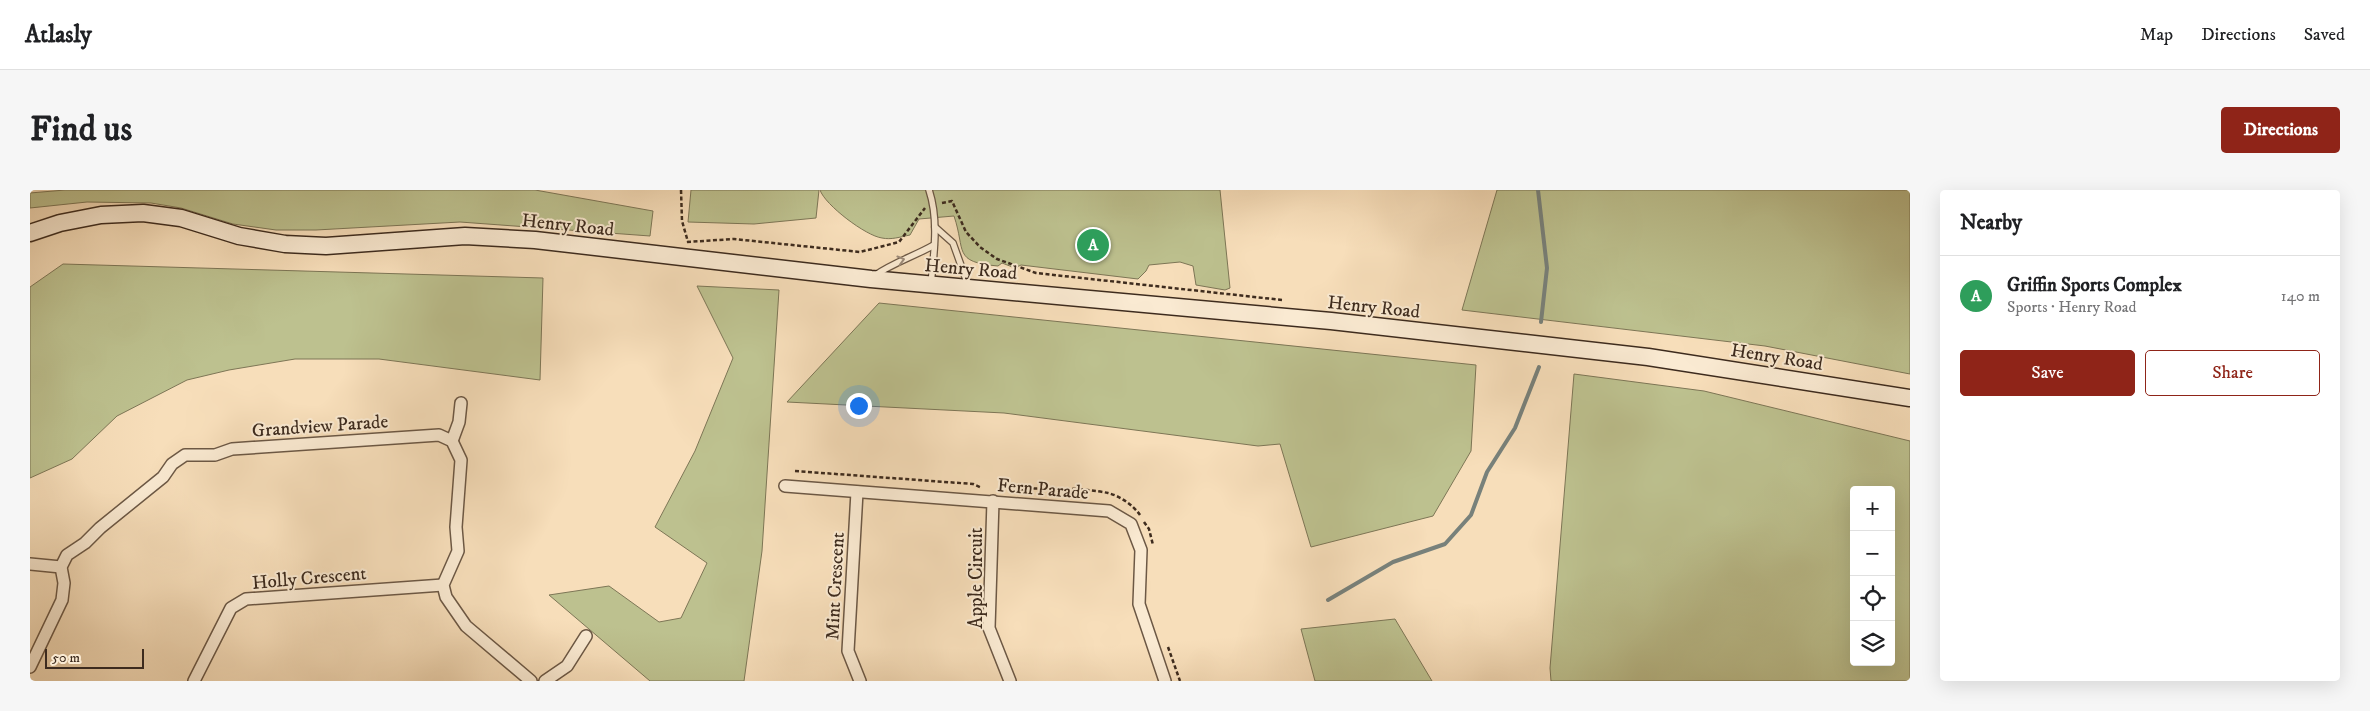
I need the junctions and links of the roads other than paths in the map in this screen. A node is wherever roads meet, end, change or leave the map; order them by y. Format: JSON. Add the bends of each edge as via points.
{"nodes":[{"id":1,"x":929,"y":190,"type":"edge"},
{"id":2,"x":935,"y":228,"type":"junction"},
{"id":3,"x":30,"y":232,"type":"edge"},
{"id":4,"x":934,"y":245,"type":"junction"},
{"id":5,"x":871,"y":279,"type":"junction"},
{"id":6,"x":931,"y":284,"type":"junction"},
{"id":7,"x":969,"y":288,"type":"junction"},
{"id":8,"x":1910,"y":398,"type":"edge"},
{"id":9,"x":461,"y":403,"type":"dead end"},
{"id":10,"x":452,"y":441,"type":"junction"},
{"id":11,"x":786,"y":486,"type":"dead end"},
{"id":12,"x":857,"y":492,"type":"junction"},
{"id":13,"x":993,"y":501,"type":"junction"},
{"id":14,"x":30,"y":564,"type":"edge"},
{"id":15,"x":61,"y":567,"type":"junction"},
{"id":16,"x":443,"y":585,"type":"junction"},
{"id":17,"x":586,"y":636,"type":"dead end"},
{"id":18,"x":30,"y":667,"type":"edge"},
{"id":19,"x":194,"y":681,"type":"edge"},
{"id":20,"x":531,"y":681,"type":"edge"},
{"id":21,"x":545,"y":681,"type":"edge"},
{"id":22,"x":860,"y":681,"type":"edge"},
{"id":23,"x":1010,"y":681,"type":"edge"},
{"id":24,"x":1165,"y":681,"type":"edge"}],
"edges":[{"from":1,"to":2,"type":"lane"},
{"from":2,"to":4,"type":"lane"},
{"from":2,"to":7,"type":"lane","via":[[953,243]]},
{"from":3,"to":5,"type":"main road","name":"Henry Road","via":[[101,215],[143,213],[181,218],[239,236],[285,244],[326,246],[438,237],[508,238]]},
{"from":5,"to":4,"type":"lane","one_way":true,"via":[[893,263]]},
{"from":4,"to":6,"type":"lane"},
{"from":5,"to":6,"type":"main road","name":"Henry Road"},
{"from":6,"to":7,"type":"main road","name":"Henry Road"},
{"from":7,"to":8,"type":"main road","name":"Henry Road","via":[[1331,321],[1638,356]]},
{"from":9,"to":10,"type":"street"},
{"from":10,"to":15,"type":"street","name":"Grandview Parade","via":[[440,435],[185,455],[172,464],[164,478],[68,555]]},
{"from":10,"to":16,"type":"street","via":[[461,460],[456,526],[458,551]]},
{"from":11,"to":12,"type":"street","name":"Fern Parade"},
{"from":12,"to":13,"type":"street","name":"Fern Parade"},
{"from":12,"to":22,"type":"street","name":"Mint Crescent","via":[[848,650]]},
{"from":13,"to":23,"type":"street","name":"Apple Circuit","via":[[989,628]]},
{"from":13,"to":24,"type":"street","name":"Fern Parade","via":[[1109,511],[1131,524],[1141,550],[1139,604]]},
{"from":14,"to":15,"type":"street"},
{"from":15,"to":18,"type":"street","via":[[64,583],[62,600]]},
{"from":16,"to":19,"type":"street","name":"Holly Crescent","via":[[246,599],[231,608]]},
{"from":16,"to":20,"type":"street","via":[[446,598],[466,626]]},
{"from":17,"to":21,"type":"street","via":[[567,666]]}]}
